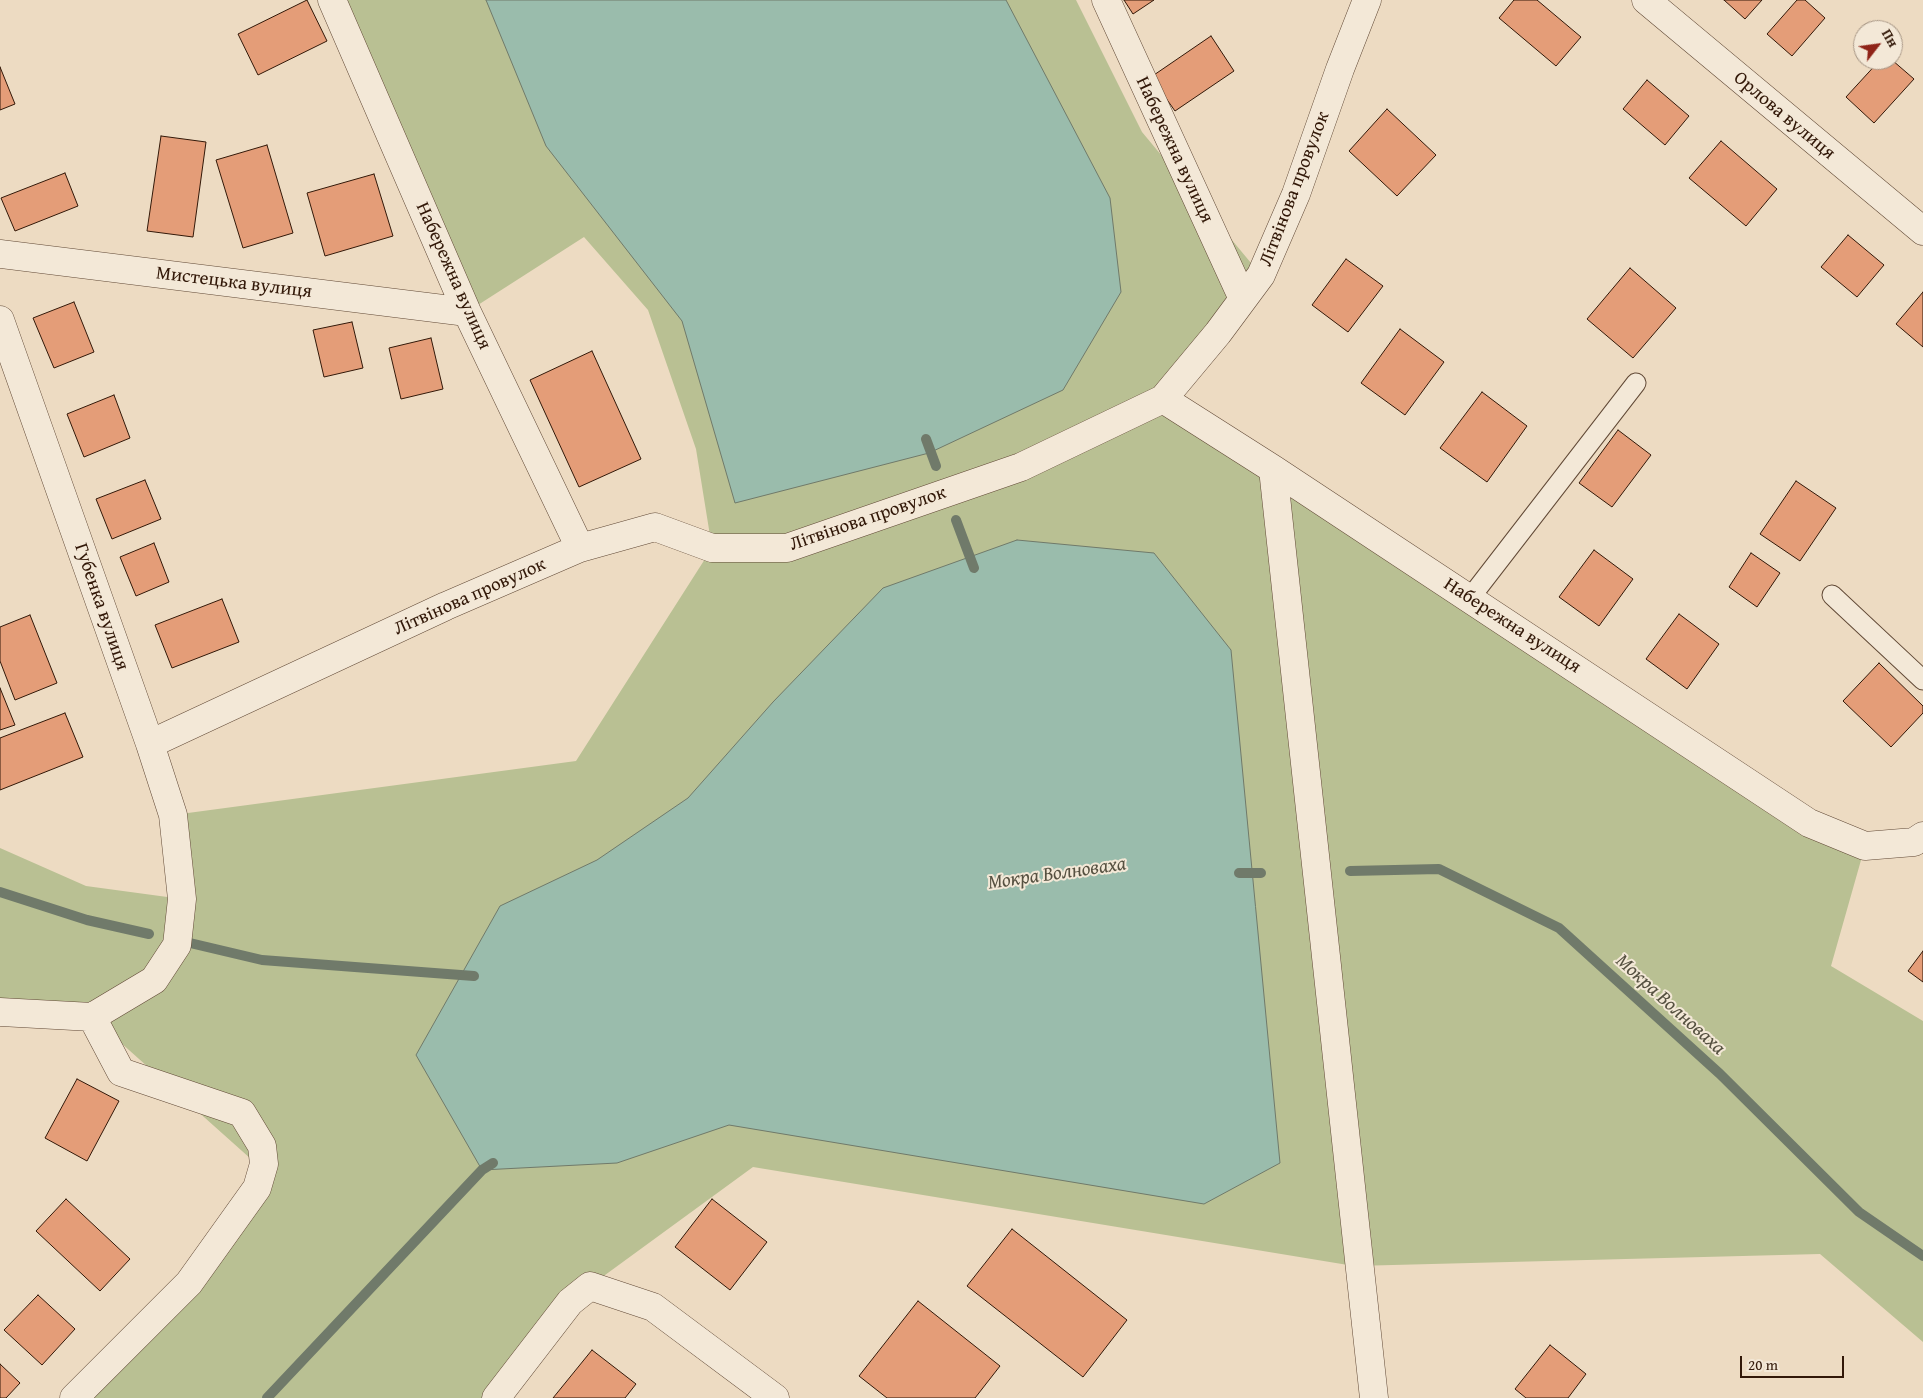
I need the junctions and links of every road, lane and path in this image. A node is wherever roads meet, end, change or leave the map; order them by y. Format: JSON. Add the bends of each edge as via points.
{"nodes":[{"id":1,"x":332,"y":0,"type":"edge"},
{"id":2,"x":1106,"y":0,"type":"edge"},
{"id":3,"x":1367,"y":0,"type":"edge"},
{"id":4,"x":1646,"y":0,"type":"edge"},
{"id":5,"x":1923,"y":232,"type":"edge"},
{"id":6,"x":0,"y":254,"type":"edge"},
{"id":7,"x":1244,"y":299,"type":"junction"},
{"id":8,"x":467,"y":312,"type":"junction"},
{"id":9,"x":0,"y":320,"type":"edge"},
{"id":10,"x":1636,"y":383,"type":"dead end"},
{"id":11,"x":1163,"y":399,"type":"junction"},
{"id":12,"x":1273,"y":469,"type":"junction"},
{"id":13,"x":580,"y":548,"type":"junction"},
{"id":14,"x":1832,"y":595,"type":"dead end"},
{"id":15,"x":1470,"y":598,"type":"junction"},
{"id":16,"x":1923,"y":680,"type":"edge"},
{"id":17,"x":150,"y":744,"type":"junction"},
{"id":18,"x":1923,"y":836,"type":"edge"},
{"id":19,"x":0,"y":1012,"type":"edge"},
{"id":20,"x":92,"y":1017,"type":"junction"},
{"id":21,"x":74,"y":1398,"type":"edge"},
{"id":22,"x":496,"y":1398,"type":"edge"},
{"id":23,"x":775,"y":1398,"type":"edge"},
{"id":24,"x":1374,"y":1398,"type":"edge"}],
"edges":[{"from":1,"to":8,"type":"street","name":"Набережна вулиця"},
{"from":2,"to":7,"type":"street","name":"Набережна вулиця"},
{"from":3,"to":7,"type":"street","name":"Літвінова провулок","via":[[1296,194],[1262,275]]},
{"from":4,"to":5,"type":"street","name":"Орлова вулиця"},
{"from":6,"to":8,"type":"street","name":"Мистецька вулиця"},
{"from":7,"to":11,"type":"street","name":"Літвінова провулок"},
{"from":8,"to":13,"type":"street","name":"Набережна вулиця"},
{"from":9,"to":17,"type":"street","name":"Губенка вулиця"},
{"from":10,"to":15,"type":"lane"},
{"from":11,"to":12,"type":"street","name":"Набережна вулиця"},
{"from":11,"to":13,"type":"street","name":"Літвінова провулок","via":[[1021,467],[787,548],[712,548],[655,528]]},
{"from":12,"to":15,"type":"street","name":"Набережна вулиця"},
{"from":12,"to":24,"type":"street"},
{"from":13,"to":17,"type":"street","name":"Літвінова провулок","via":[[446,606]]},
{"from":14,"to":16,"type":"lane"},
{"from":15,"to":18,"type":"street","name":"Набережна вулиця","via":[[1810,823],[1865,846],[1914,842]]},
{"from":17,"to":20,"type":"street","name":"Губенка вулиця","via":[[173,816],[182,899],[177,945],[154,980]]},
{"from":19,"to":20,"type":"street"},
{"from":20,"to":21,"type":"street","via":[[121,1072],[242,1113],[262,1146],[264,1164],[257,1188],[189,1283]]},
{"from":22,"to":23,"type":"street","via":[[570,1302],[590,1286],[653,1307]]}]}
